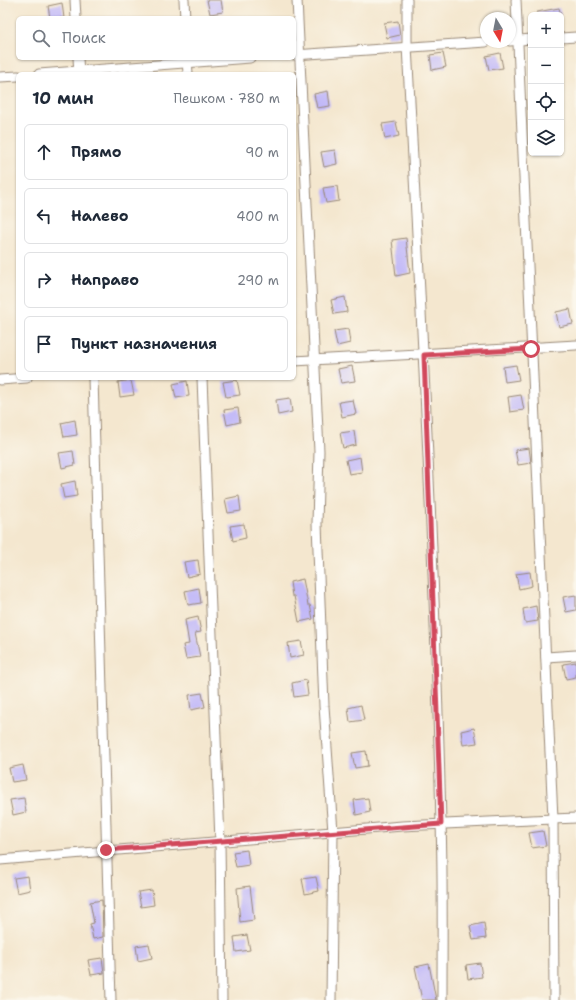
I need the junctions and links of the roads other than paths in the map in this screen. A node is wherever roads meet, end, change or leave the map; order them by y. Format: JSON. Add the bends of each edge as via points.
{"nodes":[{"id":1,"x":75,"y":0,"type":"edge"},
{"id":2,"x":184,"y":0,"type":"edge"},
{"id":3,"x":297,"y":0,"type":"edge"},
{"id":4,"x":407,"y":0,"type":"edge"},
{"id":5,"x":516,"y":0,"type":"edge"},
{"id":6,"x":515,"y":12,"type":"edge"},
{"id":7,"x":76,"y":16,"type":"edge"},
{"id":8,"x":185,"y":16,"type":"edge"},
{"id":9,"x":576,"y":37,"type":"edge"},
{"id":10,"x":564,"y":38,"type":"edge"},
{"id":11,"x":528,"y":39,"type":"edge"},
{"id":12,"x":516,"y":40,"type":"edge"},
{"id":13,"x":480,"y":42,"type":"edge"},
{"id":14,"x":407,"y":46,"type":"junction"},
{"id":15,"x":514,"y":48,"type":"edge"},
{"id":16,"x":296,"y":54,"type":"edge"},
{"id":17,"x":78,"y":60,"type":"edge"},
{"id":18,"x":187,"y":60,"type":"edge"},
{"id":19,"x":79,"y":72,"type":"edge"},
{"id":20,"x":188,"y":72,"type":"edge"},
{"id":21,"x":16,"y":76,"type":"edge"},
{"id":22,"x":0,"y":77,"type":"edge"},
{"id":23,"x":576,"y":345,"type":"edge"},
{"id":24,"x":531,"y":349,"type":"junction"},
{"id":25,"x":424,"y":355,"type":"junction"},
{"id":26,"x":314,"y":360,"type":"junction"},
{"id":27,"x":296,"y":361,"type":"edge"},
{"id":28,"x":16,"y":379,"type":"edge"},
{"id":29,"x":0,"y":380,"type":"edge"},
{"id":30,"x":94,"y":380,"type":"edge"},
{"id":31,"x":202,"y":380,"type":"edge"},
{"id":32,"x":576,"y":655,"type":"edge"},
{"id":33,"x":546,"y":657,"type":"junction"},
{"id":34,"x":576,"y":818,"type":"edge"},
{"id":35,"x":553,"y":819,"type":"junction"},
{"id":36,"x":441,"y":824,"type":"junction"},
{"id":37,"x":333,"y":832,"type":"junction"},
{"id":38,"x":220,"y":841,"type":"junction"},
{"id":39,"x":106,"y":850,"type":"junction"},
{"id":40,"x":0,"y":860,"type":"edge"},
{"id":41,"x":111,"y":1000,"type":"edge"},
{"id":42,"x":222,"y":1000,"type":"edge"},
{"id":43,"x":331,"y":1000,"type":"edge"},
{"id":44,"x":442,"y":1000,"type":"edge"},
{"id":45,"x":554,"y":1000,"type":"edge"}],
"edges":[{"from":1,"to":7,"type":"street"},
{"from":2,"to":8,"type":"street"},
{"from":3,"to":16,"type":"street"},
{"from":4,"to":14,"type":"street"},
{"from":5,"to":6,"type":"street"},
{"from":9,"to":10,"type":"street"},
{"from":11,"to":12,"type":"street"},
{"from":13,"to":14,"type":"street"},
{"from":14,"to":16,"type":"street"},
{"from":14,"to":25,"type":"street"},
{"from":15,"to":24,"type":"street"},
{"from":16,"to":26,"type":"street"},
{"from":17,"to":19,"type":"street"},
{"from":18,"to":19,"type":"street"},
{"from":18,"to":20,"type":"street"},
{"from":21,"to":22,"type":"street"},
{"from":23,"to":24,"type":"street"},
{"from":24,"to":25,"type":"street"},
{"from":24,"to":33,"type":"street"},
{"from":25,"to":26,"type":"street"},
{"from":25,"to":36,"type":"street"},
{"from":26,"to":27,"type":"street"},
{"from":26,"to":37,"type":"street","via":[[319,451],[316,524],[323,698]]},
{"from":28,"to":29,"type":"street"},
{"from":30,"to":39,"type":"street"},
{"from":31,"to":38,"type":"street"},
{"from":32,"to":33,"type":"street"},
{"from":33,"to":35,"type":"street"},
{"from":34,"to":35,"type":"street"},
{"from":35,"to":36,"type":"street"},
{"from":35,"to":45,"type":"street"},
{"from":36,"to":37,"type":"street"},
{"from":36,"to":44,"type":"street"},
{"from":37,"to":38,"type":"street"},
{"from":37,"to":43,"type":"street"},
{"from":38,"to":39,"type":"street"},
{"from":38,"to":42,"type":"street"},
{"from":39,"to":40,"type":"street"},
{"from":39,"to":41,"type":"street"}]}
